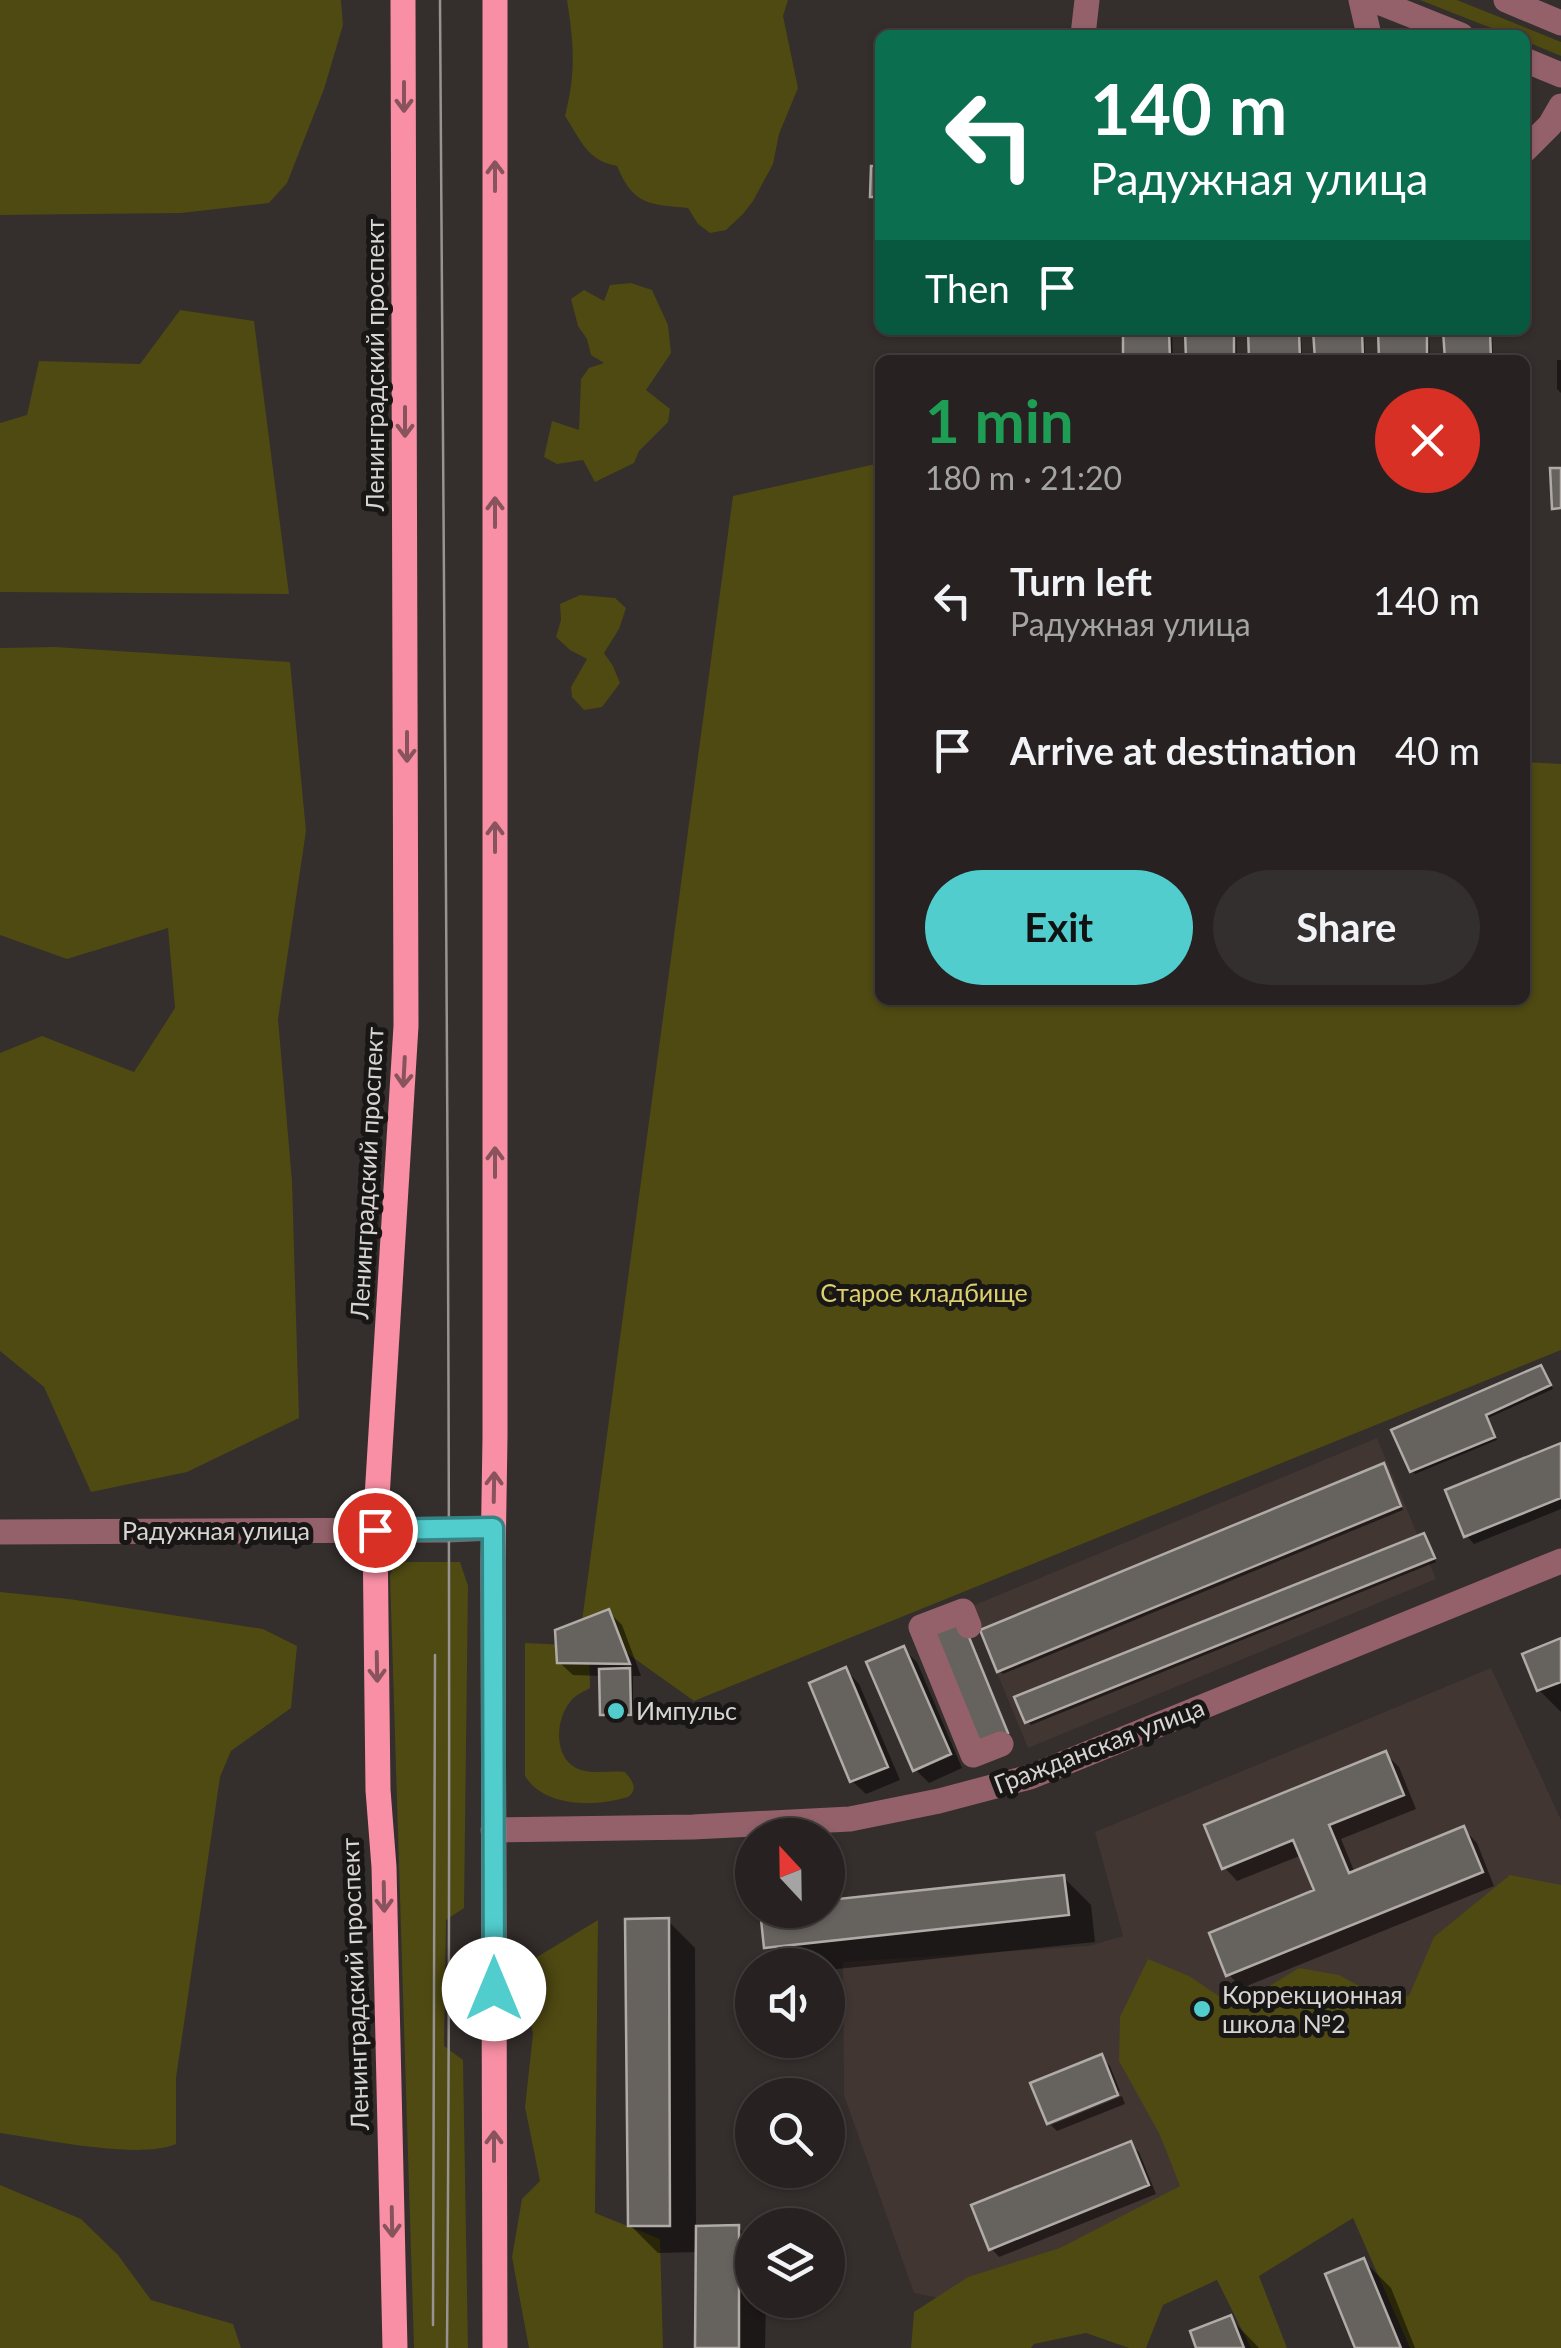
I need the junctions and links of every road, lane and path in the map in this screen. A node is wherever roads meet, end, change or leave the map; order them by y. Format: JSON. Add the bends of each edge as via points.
{"nodes":[{"id":1,"x":404,"y":0,"type":"edge"},
{"id":2,"x":1086,"y":0,"type":"edge"},
{"id":3,"x":1361,"y":0,"type":"edge"},
{"id":4,"x":1373,"y":0,"type":"edge"},
{"id":5,"x":1506,"y":0,"type":"edge"},
{"id":6,"x":496,"y":1,"type":"edge"},
{"id":7,"x":1561,"y":23,"type":"edge"},
{"id":8,"x":1083,"y":30,"type":"edge"},
{"id":9,"x":1367,"y":30,"type":"edge"},
{"id":10,"x":1448,"y":30,"type":"edge"},
{"id":11,"x":1530,"y":62,"type":"edge"},
{"id":12,"x":1561,"y":75,"type":"edge"},
{"id":13,"x":1561,"y":106,"type":"edge"},
{"id":14,"x":1530,"y":145,"type":"edge"},
{"id":15,"x":493,"y":1528,"type":"junction"},
{"id":16,"x":375,"y":1530,"type":"junction"},
{"id":17,"x":0,"y":1532,"type":"edge"},
{"id":18,"x":1561,"y":1561,"type":"edge"},
{"id":19,"x":969,"y":1626,"type":"dead end"},
{"id":20,"x":1001,"y":1744,"type":"dead end"},
{"id":21,"x":493,"y":1830,"type":"junction"},
{"id":22,"x":394,"y":2348,"type":"edge"},
{"id":23,"x":495,"y":2348,"type":"edge"}],
"edges":[{"from":1,"to":16,"type":"main road","name":"Ленинградский проспект","one_way":true,"via":[[406,1026]]},
{"from":2,"to":8,"type":"street"},
{"from":3,"to":9,"type":"street"},
{"from":4,"to":10,"type":"street"},
{"from":5,"to":7,"type":"street"},
{"from":15,"to":6,"type":"main road","one_way":true},
{"from":11,"to":12,"type":"street"},
{"from":13,"to":14,"type":"street"},
{"from":15,"to":16,"type":"street","name":"Радужная улица"},
{"from":15,"to":21,"type":"main road"},
{"from":16,"to":17,"type":"street","name":"Радужная улица"},
{"from":16,"to":22,"type":"main road","name":"Ленинградский проспект","one_way":true},
{"from":18,"to":21,"type":"street","name":"Гражданская улица","via":[[1030,1777],[939,1801],[850,1820]]},
{"from":19,"to":20,"type":"street","via":[[963,1610],[921,1628],[973,1756]]},
{"from":23,"to":21,"type":"main road","one_way":true}]}
